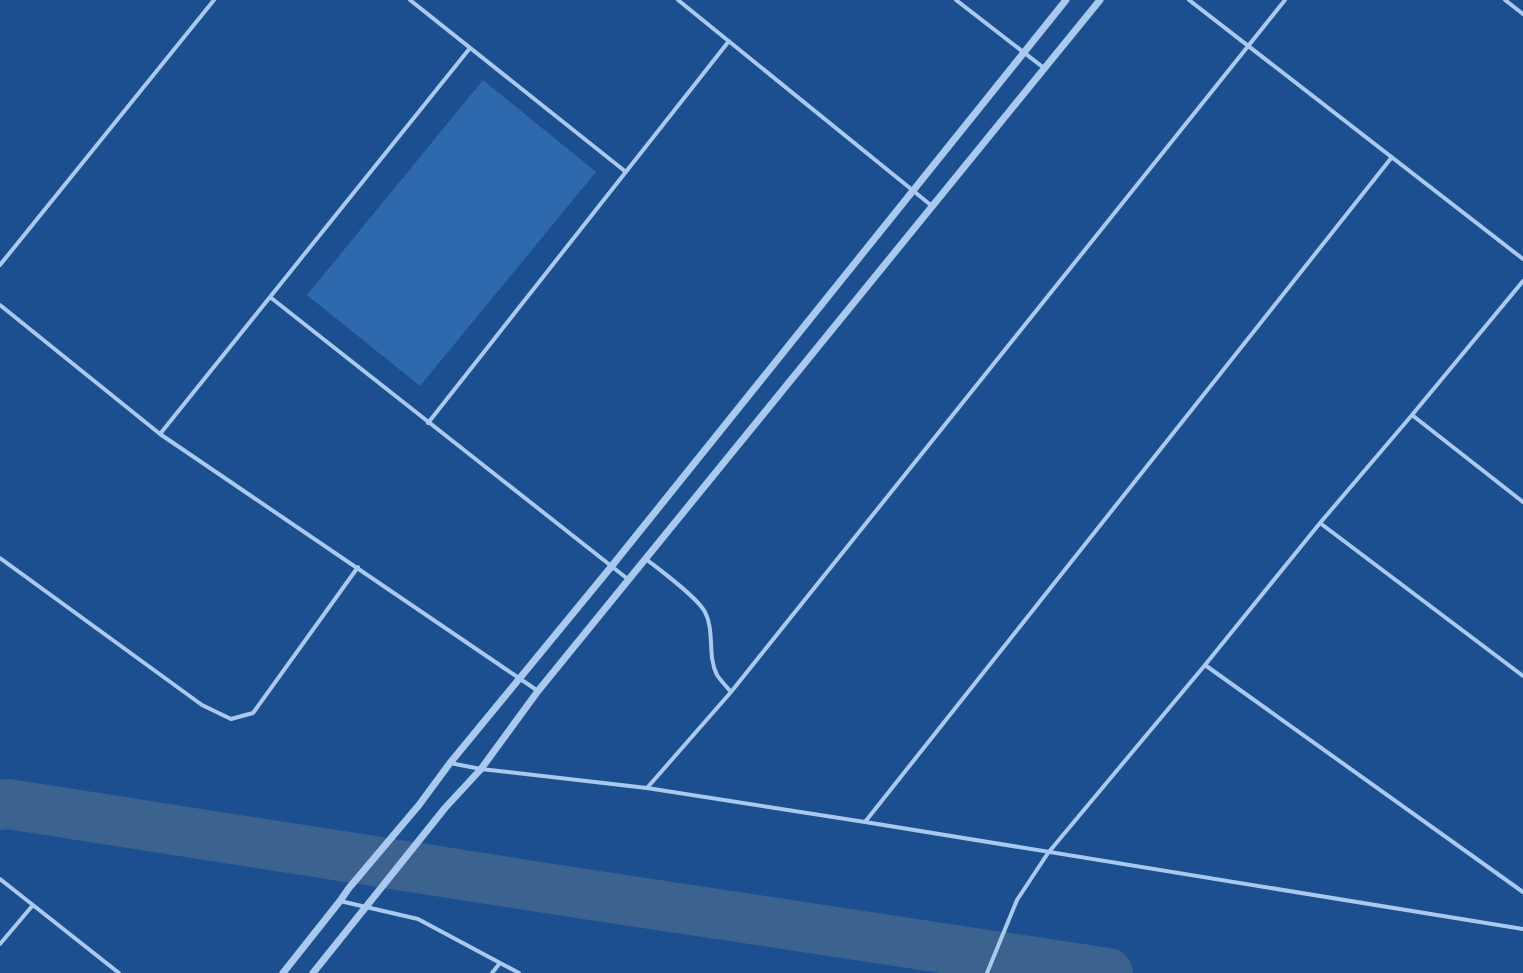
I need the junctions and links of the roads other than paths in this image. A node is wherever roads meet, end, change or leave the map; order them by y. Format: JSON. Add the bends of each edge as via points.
{"nodes":[{"id":1,"x":214,"y":0,"type":"edge"},
{"id":2,"x":410,"y":0,"type":"edge"},
{"id":3,"x":678,"y":0,"type":"edge"},
{"id":4,"x":956,"y":0,"type":"edge"},
{"id":5,"x":1066,"y":0,"type":"edge"},
{"id":6,"x":1100,"y":0,"type":"edge"},
{"id":7,"x":1189,"y":0,"type":"edge"},
{"id":8,"x":1285,"y":0,"type":"edge"},
{"id":9,"x":1505,"y":0,"type":"edge"},
{"id":10,"x":1523,"y":14,"type":"edge"},
{"id":11,"x":729,"y":41,"type":"junction"},
{"id":12,"x":1248,"y":46,"type":"junction"},
{"id":13,"x":470,"y":48,"type":"junction"},
{"id":14,"x":1024,"y":52,"type":"junction"},
{"id":15,"x":1044,"y":68,"type":"junction"},
{"id":16,"x":1392,"y":157,"type":"junction"},
{"id":17,"x":626,"y":172,"type":"junction"},
{"id":18,"x":913,"y":190,"type":"junction"},
{"id":19,"x":932,"y":206,"type":"junction"},
{"id":20,"x":1523,"y":259,"type":"edge"},
{"id":21,"x":0,"y":266,"type":"edge"},
{"id":22,"x":1523,"y":281,"type":"edge"},
{"id":23,"x":270,"y":297,"type":"junction"},
{"id":24,"x":0,"y":305,"type":"edge"},
{"id":25,"x":1412,"y":415,"type":"junction"},
{"id":26,"x":428,"y":423,"type":"junction"},
{"id":27,"x":160,"y":434,"type":"junction"},
{"id":28,"x":1523,"y":502,"type":"edge"},
{"id":29,"x":1320,"y":523,"type":"junction"},
{"id":30,"x":0,"y":558,"type":"edge"},
{"id":31,"x":646,"y":559,"type":"junction"},
{"id":32,"x":358,"y":567,"type":"junction"},
{"id":33,"x":611,"y":567,"type":"junction"},
{"id":34,"x":629,"y":580,"type":"junction"},
{"id":35,"x":1205,"y":665,"type":"junction"},
{"id":36,"x":1523,"y":676,"type":"edge"},
{"id":37,"x":519,"y":678,"type":"junction"},
{"id":38,"x":538,"y":690,"type":"junction"},
{"id":39,"x":731,"y":692,"type":"junction"},
{"id":40,"x":450,"y":763,"type":"junction"},
{"id":41,"x":481,"y":769,"type":"junction"},
{"id":42,"x":647,"y":788,"type":"junction"},
{"id":43,"x":865,"y":822,"type":"junction"},
{"id":44,"x":1048,"y":853,"type":"junction"},
{"id":45,"x":0,"y":879,"type":"edge"},
{"id":46,"x":1523,"y":892,"type":"edge"},
{"id":47,"x":340,"y":901,"type":"junction"},
{"id":48,"x":33,"y":905,"type":"junction"},
{"id":49,"x":366,"y":907,"type":"junction"},
{"id":50,"x":1523,"y":929,"type":"edge"},
{"id":51,"x":0,"y":944,"type":"edge"},
{"id":52,"x":500,"y":962,"type":"junction"},
{"id":53,"x":119,"y":973,"type":"edge"},
{"id":54,"x":283,"y":973,"type":"edge"},
{"id":55,"x":313,"y":973,"type":"edge"},
{"id":56,"x":492,"y":973,"type":"edge"},
{"id":57,"x":519,"y":973,"type":"edge"},
{"id":58,"x":988,"y":973,"type":"edge"}],
"edges":[{"from":1,"to":21,"type":"street"},
{"from":2,"to":13,"type":"street"},
{"from":3,"to":11,"type":"street"},
{"from":4,"to":14,"type":"street"},
{"from":5,"to":14,"type":"street"},
{"from":6,"to":15,"type":"street"},
{"from":7,"to":12,"type":"street"},
{"from":8,"to":12,"type":"street"},
{"from":9,"to":10,"type":"street"},
{"from":11,"to":17,"type":"street"},
{"from":11,"to":18,"type":"street"},
{"from":12,"to":16,"type":"street"},
{"from":12,"to":39,"type":"street"},
{"from":13,"to":17,"type":"street"},
{"from":13,"to":23,"type":"street"},
{"from":14,"to":15,"type":"street"},
{"from":14,"to":18,"type":"street"},
{"from":15,"to":19,"type":"street"},
{"from":16,"to":20,"type":"street"},
{"from":16,"to":43,"type":"street"},
{"from":17,"to":26,"type":"street"},
{"from":18,"to":19,"type":"street"},
{"from":18,"to":33,"type":"street"},
{"from":19,"to":31,"type":"street"},
{"from":22,"to":25,"type":"street"},
{"from":23,"to":26,"type":"street"},
{"from":23,"to":27,"type":"street"},
{"from":24,"to":27,"type":"street"},
{"from":25,"to":28,"type":"street"},
{"from":25,"to":29,"type":"street"},
{"from":26,"to":33,"type":"street"},
{"from":27,"to":32,"type":"street"},
{"from":29,"to":35,"type":"street"},
{"from":29,"to":36,"type":"street"},
{"from":30,"to":32,"type":"street","via":[[202,705],[231,719],[253,713]]},
{"from":31,"to":34,"type":"street"},
{"from":31,"to":39,"type":"street","via":[[698,602],[705,612],[717,674]]},
{"from":32,"to":37,"type":"street"},
{"from":33,"to":34,"type":"street"},
{"from":33,"to":37,"type":"street"},
{"from":34,"to":38,"type":"street"},
{"from":35,"to":44,"type":"street"},
{"from":35,"to":46,"type":"street"},
{"from":37,"to":38,"type":"street"},
{"from":37,"to":40,"type":"street"},
{"from":38,"to":41,"type":"street"},
{"from":39,"to":42,"type":"street"},
{"from":40,"to":41,"type":"street"},
{"from":40,"to":47,"type":"street"},
{"from":41,"to":42,"type":"street"},
{"from":41,"to":49,"type":"street","via":[[445,808]]},
{"from":42,"to":43,"type":"street"},
{"from":43,"to":44,"type":"street"},
{"from":44,"to":50,"type":"street"},
{"from":44,"to":58,"type":"street","via":[[1017,900]]},
{"from":45,"to":48,"type":"street"},
{"from":47,"to":49,"type":"street"},
{"from":47,"to":54,"type":"street"},
{"from":48,"to":51,"type":"street"},
{"from":48,"to":53,"type":"street"},
{"from":49,"to":52,"type":"street","via":[[418,919]]},
{"from":49,"to":55,"type":"street"},
{"from":52,"to":56,"type":"street"},
{"from":52,"to":57,"type":"street"}]}
